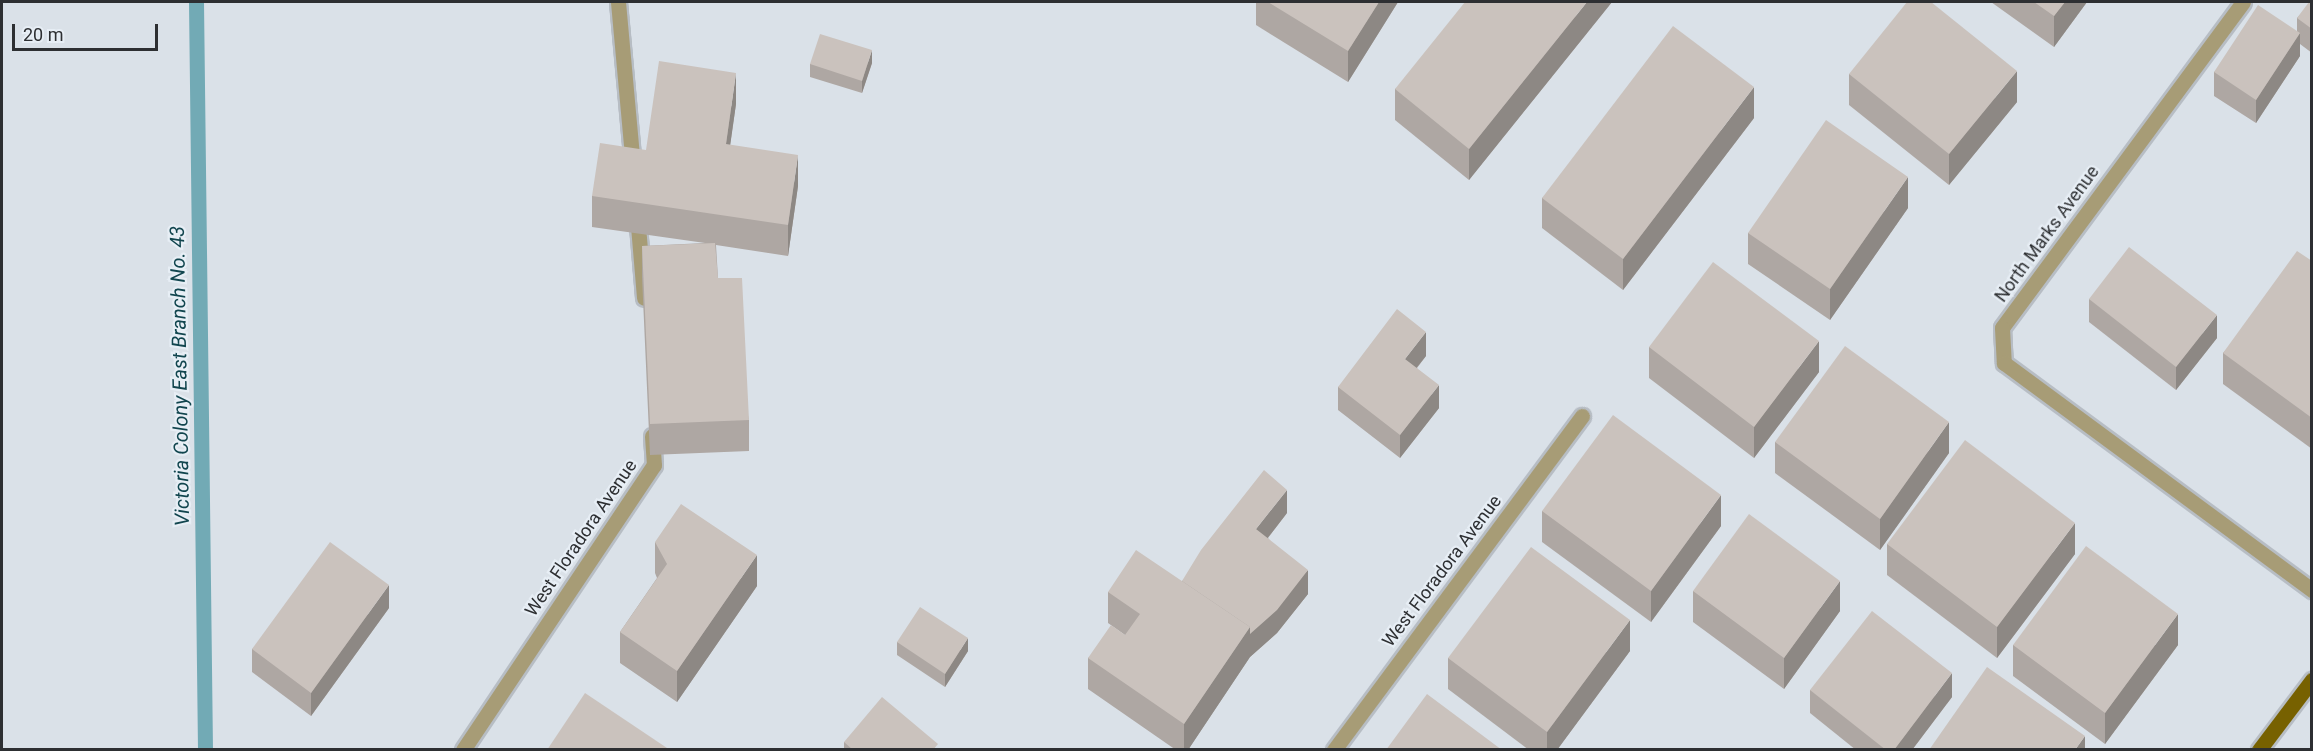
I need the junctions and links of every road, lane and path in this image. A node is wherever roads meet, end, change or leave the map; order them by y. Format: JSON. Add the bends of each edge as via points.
{"nodes":[{"id":1,"x":618,"y":2,"type":"edge"},
{"id":2,"x":2243,"y":2,"type":"edge"},
{"id":3,"x":645,"y":312,"type":"edge"},
{"id":4,"x":1582,"y":417,"type":"dead end"},
{"id":5,"x":651,"y":418,"type":"edge"},
{"id":6,"x":2312,"y":590,"type":"edge"},
{"id":7,"x":2312,"y":680,"type":"edge"},
{"id":8,"x":463,"y":750,"type":"edge"},
{"id":9,"x":1334,"y":750,"type":"edge"},
{"id":10,"x":2259,"y":750,"type":"edge"}],
"edges":[{"from":1,"to":3,"type":"street"},
{"from":2,"to":6,"type":"street","name":"North Marks Avenue","via":[[2002,328],[2004,363]]},
{"from":4,"to":9,"type":"street","name":"West Floradora Avenue"},
{"from":5,"to":8,"type":"street","name":"West Floradora Avenue","via":[[654,465]]},
{"from":7,"to":10,"type":"main road"}]}
